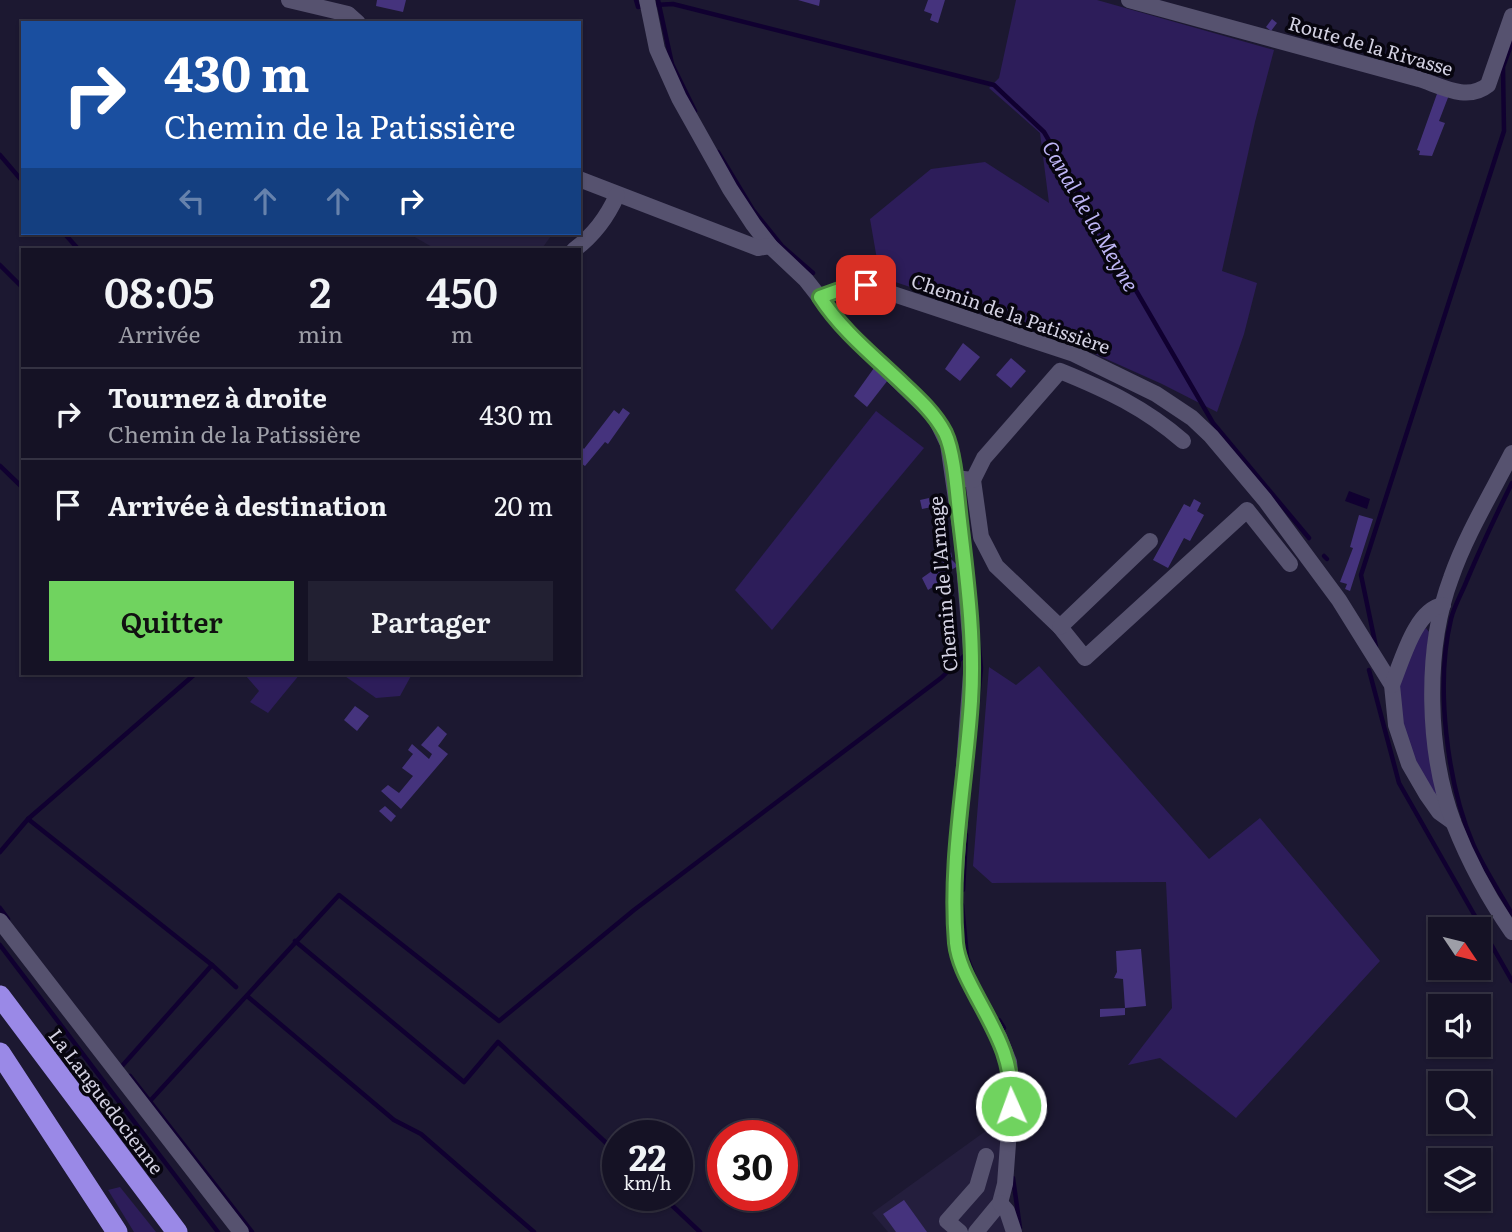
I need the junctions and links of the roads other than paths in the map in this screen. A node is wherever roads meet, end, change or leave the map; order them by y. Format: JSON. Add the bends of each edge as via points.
{"nodes":[{"id":1,"x":289,"y":0,"type":"edge"},
{"id":2,"x":647,"y":0,"type":"edge"},
{"id":3,"x":1129,"y":0,"type":"edge"},
{"id":4,"x":1512,"y":16,"type":"edge"},
{"id":5,"x":356,"y":21,"type":"edge"},
{"id":6,"x":581,"y":180,"type":"edge"},
{"id":7,"x":617,"y":195,"type":"junction"},
{"id":8,"x":770,"y":246,"type":"junction"},
{"id":9,"x":577,"y":248,"type":"edge"},
{"id":10,"x":820,"y":297,"type":"junction"},
{"id":11,"x":1183,"y":441,"type":"dead end"},
{"id":12,"x":1512,"y":453,"type":"edge"},
{"id":13,"x":954,"y":478,"type":"junction"},
{"id":14,"x":973,"y":480,"type":"junction"},
{"id":15,"x":1150,"y":541,"type":"dead end"},
{"id":16,"x":1290,"y":564,"type":"dead end"},
{"id":17,"x":1443,"y":605,"type":"junction"},
{"id":18,"x":1060,"y":627,"type":"junction"},
{"id":19,"x":1392,"y":685,"type":"junction"},
{"id":20,"x":1454,"y":822,"type":"junction"},
{"id":21,"x":0,"y":920,"type":"edge"},
{"id":22,"x":1512,"y":932,"type":"edge"},
{"id":23,"x":0,"y":996,"type":"edge"},
{"id":24,"x":0,"y":1053,"type":"edge"},
{"id":25,"x":986,"y":1156,"type":"dead end"},
{"id":26,"x":1000,"y":1203,"type":"junction"},
{"id":27,"x":117,"y":1232,"type":"edge"},
{"id":28,"x":177,"y":1232,"type":"edge"},
{"id":29,"x":241,"y":1232,"type":"edge"},
{"id":30,"x":960,"y":1232,"type":"edge"},
{"id":31,"x":977,"y":1232,"type":"edge"},
{"id":32,"x":1014,"y":1232,"type":"edge"}],
"edges":[{"from":1,"to":5,"type":"street","via":[[348,14]]},
{"from":2,"to":8,"type":"street","name":"Chemin de l'Arnage","via":[[657,49],[678,98],[730,189]]},
{"from":3,"to":4,"type":"street","name":"Route de la Rivasse","via":[[1464,93],[1480,92],[1488,85]]},
{"from":6,"to":7,"type":"street"},
{"from":7,"to":8,"type":"street","via":[[758,248]]},
{"from":7,"to":9,"type":"street","via":[[592,236]]},
{"from":8,"to":10,"type":"street","name":"Chemin de l'Arnage"},
{"from":10,"to":13,"type":"street","name":"Chemin de l'Arnage","via":[[843,327],[935,417],[946,435]]},
{"from":10,"to":19,"type":"street","name":"Chemin de la Patissière","via":[[866,285],[1074,354],[1157,394],[1211,436],[1265,500],[1339,600]]},
{"from":11,"to":14,"type":"street","via":[[1158,419],[1109,390],[1060,371],[984,458]]},
{"from":12,"to":17,"type":"street","via":[[1459,558]]},
{"from":13,"to":14,"type":"street"},
{"from":13,"to":26,"type":"street","name":"Chemin de l'Arnage","via":[[972,661],[954,896],[956,947],[964,974],[1009,1062],[1010,1122]]},
{"from":14,"to":18,"type":"street","via":[[981,537],[996,566]]},
{"from":15,"to":18,"type":"street"},
{"from":16,"to":18,"type":"street","via":[[1247,510],[1085,658]]},
{"from":17,"to":19,"type":"street","via":[[1433,606],[1422,618]]},
{"from":17,"to":20,"type":"street","via":[[1432,680],[1437,752]]},
{"from":19,"to":20,"type":"street","name":"Chemin de la Patissière","via":[[1396,725],[1409,764],[1439,812]]},
{"from":20,"to":22,"type":"street","via":[[1470,861]]},
{"from":21,"to":29,"type":"street"},
{"from":23,"to":28,"type":"highway","name":"La Languedocienne"},
{"from":24,"to":27,"type":"highway"},
{"from":25,"to":30,"type":"street","via":[[977,1187],[947,1221]]},
{"from":26,"to":31,"type":"street"},
{"from":26,"to":32,"type":"street"}]}
